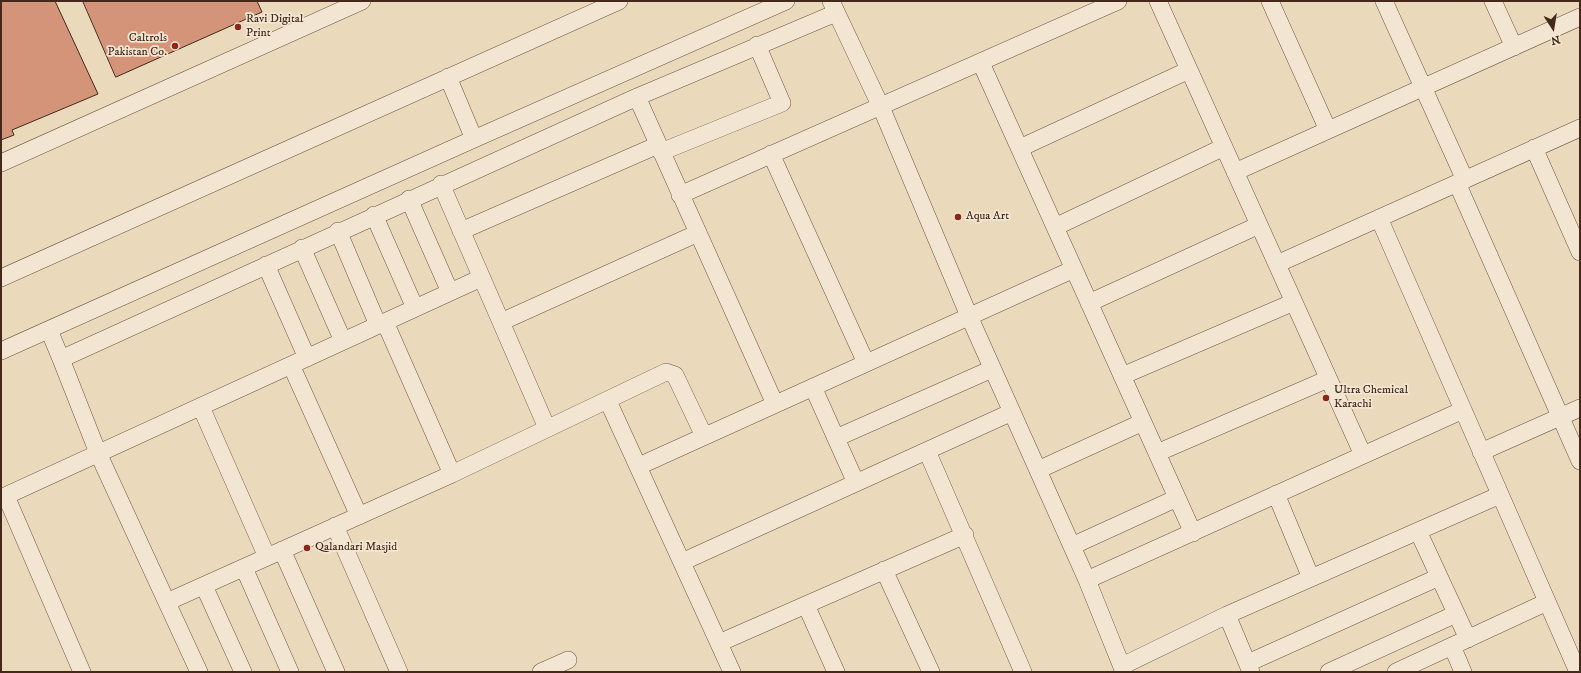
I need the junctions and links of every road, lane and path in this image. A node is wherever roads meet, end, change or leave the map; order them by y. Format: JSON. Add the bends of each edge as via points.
{"nodes":[{"id":1,"x":362,"y":1,"type":"edge"},
{"id":2,"x":618,"y":1,"type":"edge"},
{"id":3,"x":786,"y":1,"type":"edge"},
{"id":4,"x":1118,"y":1,"type":"edge"},
{"id":5,"x":1158,"y":1,"type":"edge"},
{"id":6,"x":1270,"y":1,"type":"edge"},
{"id":7,"x":1384,"y":1,"type":"edge"},
{"id":8,"x":1494,"y":1,"type":"edge"},
{"id":9,"x":833,"y":7,"type":"edge"},
{"id":10,"x":1580,"y":17,"type":"edge"},
{"id":11,"x":757,"y":45,"type":"junction"},
{"id":12,"x":1514,"y":47,"type":"junction"},
{"id":13,"x":981,"y":63,"type":"junction"},
{"id":14,"x":1190,"y":70,"type":"junction"},
{"id":15,"x":448,"y":77,"type":"junction"},
{"id":16,"x":1423,"y":88,"type":"junction"},
{"id":17,"x":637,"y":97,"type":"junction"},
{"id":18,"x":881,"y":107,"type":"junction"},
{"id":19,"x":1580,"y":128,"type":"edge"},
{"id":20,"x":1328,"y":130,"type":"junction"},
{"id":21,"x":474,"y":139,"type":"junction"},
{"id":22,"x":1224,"y":147,"type":"junction"},
{"id":23,"x":1020,"y":148,"type":"junction"},
{"id":24,"x":1534,"y":148,"type":"junction"},
{"id":25,"x":660,"y":149,"type":"junction"},
{"id":26,"x":771,"y":154,"type":"junction"},
{"id":27,"x":1,"y":163,"type":"edge"},
{"id":28,"x":1235,"y":172,"type":"junction"},
{"id":29,"x":1461,"y":181,"type":"junction"},
{"id":30,"x":441,"y":184,"type":"junction"},
{"id":31,"x":680,"y":195,"type":"junction"},
{"id":32,"x":409,"y":199,"type":"junction"},
{"id":33,"x":374,"y":215,"type":"junction"},
{"id":34,"x":1379,"y":218,"type":"junction"},
{"id":35,"x":1259,"y":225,"type":"junction"},
{"id":36,"x":1055,"y":227,"type":"junction"},
{"id":37,"x":461,"y":231,"type":"junction"},
{"id":38,"x":338,"y":232,"type":"junction"},
{"id":39,"x":698,"y":233,"type":"junction"},
{"id":40,"x":302,"y":248,"type":"junction"},
{"id":41,"x":1580,"y":252,"type":"edge"},
{"id":42,"x":266,"y":264,"type":"junction"},
{"id":43,"x":1277,"y":264,"type":"junction"},
{"id":44,"x":1074,"y":269,"type":"junction"},
{"id":45,"x":1,"y":278,"type":"edge"},
{"id":46,"x":481,"y":278,"type":"junction"},
{"id":47,"x":450,"y":292,"type":"junction"},
{"id":48,"x":1294,"y":302,"type":"junction"},
{"id":49,"x":1089,"y":303,"type":"junction"},
{"id":50,"x":415,"y":308,"type":"junction"},
{"id":51,"x":969,"y":316,"type":"junction"},
{"id":52,"x":501,"y":322,"type":"junction"},
{"id":53,"x":382,"y":323,"type":"junction"},
{"id":54,"x":49,"y":330,"type":"junction"},
{"id":55,"x":343,"y":341,"type":"junction"},
{"id":56,"x":1,"y":351,"type":"edge"},
{"id":57,"x":307,"y":358,"type":"junction"},
{"id":58,"x":61,"y":359,"type":"junction"},
{"id":59,"x":866,"y":363,"type":"junction"},
{"id":60,"x":291,"y":365,"type":"junction"},
{"id":61,"x":992,"y":369,"type":"junction"},
{"id":62,"x":1122,"y":376,"type":"junction"},
{"id":63,"x":1328,"y":378,"type":"junction"},
{"id":64,"x":813,"y":387,"type":"junction"},
{"id":65,"x":608,"y":401,"type":"junction"},
{"id":66,"x":775,"y":404,"type":"junction"},
{"id":67,"x":201,"y":407,"type":"junction"},
{"id":68,"x":1580,"y":408,"type":"edge"},
{"id":69,"x":1463,"y":410,"type":"junction"},
{"id":70,"x":1012,"y":412,"type":"junction"},
{"id":71,"x":1560,"y":417,"type":"junction"},
{"id":72,"x":1143,"y":422,"type":"junction"},
{"id":73,"x":547,"y":428,"type":"junction"},
{"id":74,"x":704,"y":436,"type":"junction"},
{"id":75,"x":836,"y":438,"type":"junction"},
{"id":76,"x":927,"y":451,"type":"junction"},
{"id":77,"x":1481,"y":452,"type":"junction"},
{"id":78,"x":98,"y":453,"type":"junction"},
{"id":79,"x":1157,"y":453,"type":"junction"},
{"id":80,"x":1363,"y":455,"type":"junction"},
{"id":81,"x":1580,"y":461,"type":"edge"},
{"id":82,"x":639,"y":466,"type":"junction"},
{"id":83,"x":1038,"y":470,"type":"junction"},
{"id":84,"x":452,"y":474,"type":"junction"},
{"id":85,"x":856,"y":483,"type":"junction"},
{"id":86,"x":1276,"y":494,"type":"junction"},
{"id":87,"x":1500,"y":495,"type":"junction"},
{"id":88,"x":3,"y":497,"type":"edge"},
{"id":89,"x":1177,"y":498,"type":"junction"},
{"id":90,"x":358,"y":516,"type":"junction"},
{"id":91,"x":335,"y":526,"type":"junction"},
{"id":92,"x":1418,"y":531,"type":"junction"},
{"id":93,"x":1193,"y":532,"type":"junction"},
{"id":94,"x":964,"y":535,"type":"junction"},
{"id":95,"x":1072,"y":546,"type":"junction"},
{"id":96,"x":274,"y":554,"type":"junction"},
{"id":97,"x":682,"y":562,"type":"junction"},
{"id":98,"x":244,"y":568,"type":"junction"},
{"id":99,"x":884,"y":570,"type":"junction"},
{"id":100,"x":1439,"y":577,"type":"junction"},
{"id":101,"x":1311,"y":578,"type":"junction"},
{"id":102,"x":1088,"y":580,"type":"junction"},
{"id":103,"x":204,"y":586,"type":"junction"},
{"id":104,"x":167,"y":602,"type":"junction"},
{"id":105,"x":1547,"y":602,"type":"junction"},
{"id":106,"x":806,"y":604,"type":"junction"},
{"id":107,"x":1456,"y":614,"type":"junction"},
{"id":108,"x":1227,"y":615,"type":"junction"},
{"id":109,"x":1468,"y":639,"type":"junction"},
{"id":110,"x":719,"y":643,"type":"junction"},
{"id":111,"x":1452,"y":646,"type":"junction"},
{"id":112,"x":568,"y":660,"type":"dead end"},
{"id":113,"x":1250,"y":668,"type":"edge"},
{"id":114,"x":1123,"y":669,"type":"edge"},
{"id":115,"x":546,"y":671,"type":"edge"},
{"id":116,"x":82,"y":672,"type":"edge"},
{"id":117,"x":199,"y":672,"type":"edge"},
{"id":118,"x":243,"y":672,"type":"edge"},
{"id":119,"x":290,"y":672,"type":"edge"},
{"id":120,"x":336,"y":672,"type":"edge"},
{"id":121,"x":399,"y":672,"type":"edge"},
{"id":122,"x":732,"y":672,"type":"edge"},
{"id":123,"x":836,"y":672,"type":"edge"},
{"id":124,"x":931,"y":672,"type":"edge"},
{"id":125,"x":1023,"y":672,"type":"edge"},
{"id":126,"x":1330,"y":672,"type":"edge"},
{"id":127,"x":1396,"y":672,"type":"edge"},
{"id":128,"x":1463,"y":672,"type":"edge"},
{"id":129,"x":1578,"y":672,"type":"edge"}],
"edges":[{"from":1,"to":27,"type":"street"},
{"from":2,"to":15,"type":"street"},
{"from":3,"to":21,"type":"street"},
{"from":4,"to":13,"type":"street"},
{"from":5,"to":14,"type":"street"},
{"from":6,"to":20,"type":"street"},
{"from":7,"to":16,"type":"street"},
{"from":8,"to":12,"type":"street"},
{"from":9,"to":11,"type":"street"},
{"from":9,"to":18,"type":"street"},
{"from":10,"to":12,"type":"street"},
{"from":11,"to":17,"type":"street"},
{"from":11,"to":25,"type":"street","via":[[782,103]]},
{"from":12,"to":16,"type":"street"},
{"from":13,"to":18,"type":"street"},
{"from":13,"to":23,"type":"street"},
{"from":14,"to":22,"type":"street"},
{"from":14,"to":23,"type":"street"},
{"from":15,"to":21,"type":"street"},
{"from":15,"to":45,"type":"street"},
{"from":16,"to":20,"type":"street"},
{"from":16,"to":29,"type":"street"},
{"from":17,"to":25,"type":"street"},
{"from":17,"to":30,"type":"street"},
{"from":18,"to":26,"type":"street"},
{"from":18,"to":51,"type":"street"},
{"from":19,"to":24,"type":"street"},
{"from":20,"to":28,"type":"street"},
{"from":21,"to":54,"type":"street"},
{"from":22,"to":28,"type":"street"},
{"from":22,"to":36,"type":"street"},
{"from":23,"to":36,"type":"street"},
{"from":24,"to":29,"type":"street"},
{"from":24,"to":41,"type":"street"},
{"from":25,"to":31,"type":"street"},
{"from":25,"to":37,"type":"street"},
{"from":26,"to":31,"type":"street"},
{"from":26,"to":59,"type":"street"},
{"from":28,"to":35,"type":"street"},
{"from":29,"to":34,"type":"street"},
{"from":29,"to":71,"type":"street"},
{"from":30,"to":32,"type":"street"},
{"from":30,"to":37,"type":"street"},
{"from":31,"to":39,"type":"street"},
{"from":32,"to":33,"type":"street"},
{"from":32,"to":47,"type":"street"},
{"from":33,"to":38,"type":"street"},
{"from":33,"to":50,"type":"street"},
{"from":34,"to":43,"type":"street"},
{"from":34,"to":69,"type":"street"},
{"from":35,"to":43,"type":"street"},
{"from":35,"to":49,"type":"street"},
{"from":36,"to":44,"type":"street"},
{"from":37,"to":46,"type":"street"},
{"from":38,"to":40,"type":"street"},
{"from":38,"to":53,"type":"street"},
{"from":39,"to":52,"type":"street"},
{"from":39,"to":66,"type":"street"},
{"from":40,"to":42,"type":"street"},
{"from":40,"to":55,"type":"street"},
{"from":42,"to":57,"type":"street"},
{"from":42,"to":58,"type":"street"},
{"from":43,"to":48,"type":"street"},
{"from":44,"to":49,"type":"street"},
{"from":44,"to":51,"type":"street"},
{"from":46,"to":47,"type":"street"},
{"from":46,"to":52,"type":"street"},
{"from":47,"to":50,"type":"street"},
{"from":48,"to":62,"type":"street"},
{"from":48,"to":63,"type":"street"},
{"from":49,"to":62,"type":"street"},
{"from":50,"to":53,"type":"street"},
{"from":51,"to":59,"type":"street"},
{"from":51,"to":61,"type":"street"},
{"from":52,"to":73,"type":"street"},
{"from":53,"to":55,"type":"street"},
{"from":53,"to":84,"type":"street"},
{"from":54,"to":56,"type":"street"},
{"from":54,"to":58,"type":"street"},
{"from":55,"to":57,"type":"street"},
{"from":57,"to":60,"type":"street"},
{"from":58,"to":78,"type":"street"},
{"from":59,"to":64,"type":"street"},
{"from":60,"to":67,"type":"street"},
{"from":60,"to":90,"type":"street"},
{"from":61,"to":70,"type":"street"},
{"from":61,"to":75,"type":"street"},
{"from":62,"to":72,"type":"street"},
{"from":63,"to":79,"type":"street"},
{"from":63,"to":80,"type":"street"},
{"from":64,"to":66,"type":"street"},
{"from":64,"to":75,"type":"street"},
{"from":65,"to":73,"type":"street"},
{"from":65,"to":74,"type":"street","via":[[666,372],[671,373],[675,375]]},
{"from":65,"to":82,"type":"street"},
{"from":66,"to":74,"type":"street"},
{"from":67,"to":78,"type":"street"},
{"from":67,"to":96,"type":"street"},
{"from":68,"to":71,"type":"street"},
{"from":69,"to":77,"type":"street"},
{"from":69,"to":80,"type":"street"},
{"from":70,"to":76,"type":"street"},
{"from":70,"to":83,"type":"street"},
{"from":71,"to":77,"type":"street"},
{"from":71,"to":81,"type":"street"},
{"from":72,"to":79,"type":"street"},
{"from":72,"to":83,"type":"street"},
{"from":73,"to":84,"type":"street"},
{"from":74,"to":82,"type":"street"},
{"from":75,"to":85,"type":"street"},
{"from":76,"to":85,"type":"street"},
{"from":76,"to":94,"type":"street"},
{"from":77,"to":87,"type":"street"},
{"from":78,"to":88,"type":"street"},
{"from":78,"to":104,"type":"street"},
{"from":79,"to":89,"type":"street"},
{"from":80,"to":86,"type":"street"},
{"from":82,"to":97,"type":"street"},
{"from":83,"to":95,"type":"street"},
{"from":84,"to":90,"type":"street"},
{"from":85,"to":97,"type":"street"},
{"from":86,"to":93,"type":"street"},
{"from":86,"to":101,"type":"street"},
{"from":87,"to":92,"type":"street"},
{"from":87,"to":105,"type":"street"},
{"from":88,"to":116,"type":"street"},
{"from":89,"to":93,"type":"street"},
{"from":89,"to":95,"type":"street"},
{"from":90,"to":91,"type":"street"},
{"from":91,"to":96,"type":"street"},
{"from":91,"to":121,"type":"street"},
{"from":92,"to":100,"type":"street"},
{"from":92,"to":101,"type":"street"},
{"from":93,"to":102,"type":"street"},
{"from":94,"to":99,"type":"street"},
{"from":94,"to":125,"type":"street"},
{"from":95,"to":102,"type":"street"},
{"from":96,"to":98,"type":"street"},
{"from":96,"to":120,"type":"street"},
{"from":97,"to":110,"type":"street"},
{"from":98,"to":103,"type":"street"},
{"from":98,"to":119,"type":"street"},
{"from":99,"to":106,"type":"street"},
{"from":99,"to":124,"type":"street"},
{"from":100,"to":107,"type":"street"},
{"from":100,"to":113,"type":"street"},
{"from":101,"to":108,"type":"street"},
{"from":102,"to":114,"type":"street"},
{"from":103,"to":104,"type":"street"},
{"from":103,"to":118,"type":"street"},
{"from":104,"to":117,"type":"street"},
{"from":105,"to":109,"type":"street"},
{"from":105,"to":129,"type":"street"},
{"from":106,"to":110,"type":"street"},
{"from":106,"to":123,"type":"street"},
{"from":107,"to":109,"type":"street"},
{"from":107,"to":126,"type":"street"},
{"from":108,"to":113,"type":"street"},
{"from":108,"to":114,"type":"street"},
{"from":109,"to":111,"type":"street"},
{"from":110,"to":122,"type":"street"},
{"from":111,"to":127,"type":"street"},
{"from":111,"to":128,"type":"street"},
{"from":112,"to":115,"type":"street"}]}
